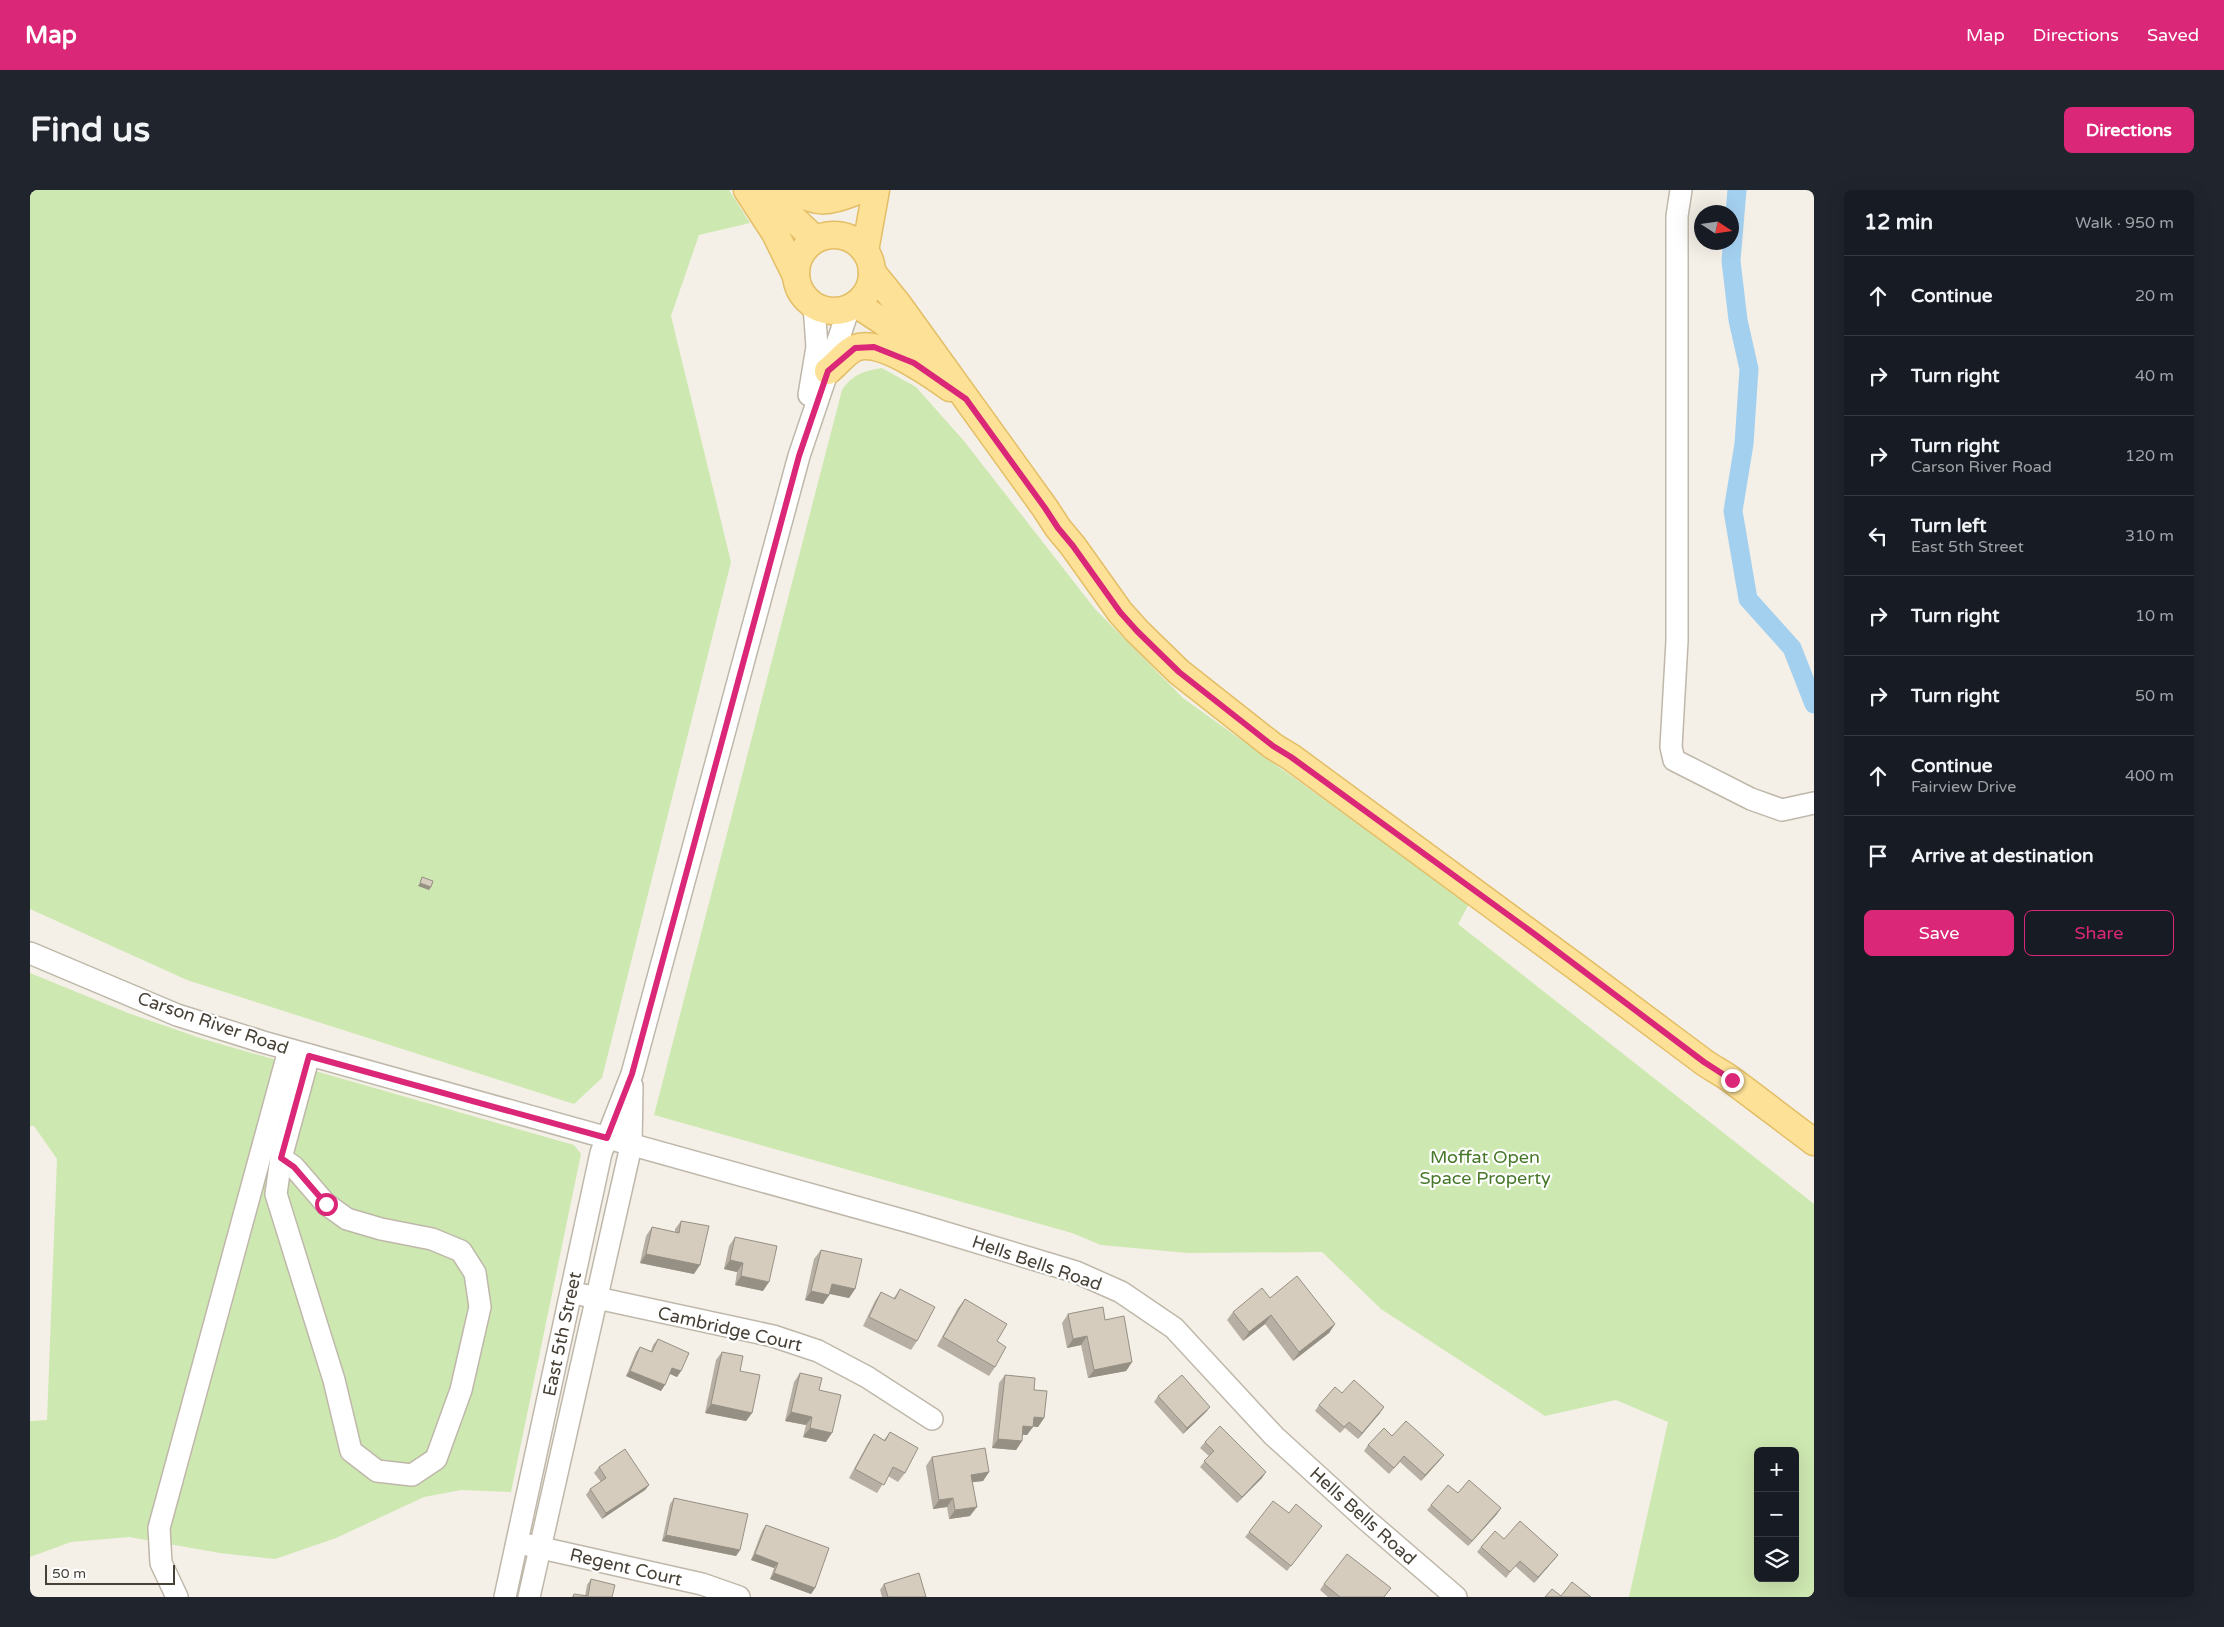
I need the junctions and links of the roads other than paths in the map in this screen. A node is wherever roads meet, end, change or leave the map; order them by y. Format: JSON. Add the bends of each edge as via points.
{"nodes":[{"id":1,"x":746,"y":190,"type":"edge"},
{"id":2,"x":763,"y":190,"type":"edge"},
{"id":3,"x":793,"y":190,"type":"edge"},
{"id":4,"x":1681,"y":190,"type":"edge"},
{"id":5,"x":862,"y":191,"type":"edge"},
{"id":6,"x":822,"y":237,"type":"junction"},
{"id":7,"x":869,"y":261,"type":"junction"},
{"id":8,"x":796,"y":276,"type":"junction"},
{"id":9,"x":814,"y":305,"type":"junction"},
{"id":10,"x":853,"y":306,"type":"junction"},
{"id":11,"x":828,"y":371,"type":"junction"},
{"id":12,"x":959,"y":390,"type":"junction"},
{"id":13,"x":799,"y":456,"type":"junction"},
{"id":14,"x":1814,"y":803,"type":"edge"},
{"id":15,"x":30,"y":953,"type":"edge"},
{"id":16,"x":289,"y":1050,"type":"junction"},
{"id":17,"x":309,"y":1056,"type":"junction"},
{"id":18,"x":632,"y":1074,"type":"junction"},
{"id":19,"x":607,"y":1138,"type":"junction"},
{"id":20,"x":1814,"y":1142,"type":"edge"},
{"id":21,"x":631,"y":1146,"type":"junction"},
{"id":22,"x":281,"y":1158,"type":"junction"},
{"id":23,"x":571,"y":1292,"type":"junction"},
{"id":24,"x":596,"y":1298,"type":"junction"},
{"id":25,"x":932,"y":1419,"type":"dead end"},
{"id":26,"x":517,"y":1542,"type":"junction"},
{"id":27,"x":541,"y":1548,"type":"junction"},
{"id":28,"x":177,"y":1597,"type":"edge"},
{"id":29,"x":505,"y":1597,"type":"edge"},
{"id":30,"x":529,"y":1597,"type":"edge"},
{"id":31,"x":738,"y":1597,"type":"edge"},
{"id":32,"x":1456,"y":1597,"type":"edge"}],
"edges":[{"from":1,"to":8,"type":"main road","via":[[775,233]]},
{"from":2,"to":6,"type":"main road"},
{"from":3,"to":5,"type":"main road","via":[[826,202]]},
{"from":4,"to":14,"type":"street","via":[[1677,216],[1678,641],[1671,747],[1674,760],[1751,799],[1782,810]]},
{"from":5,"to":6,"type":"main road","via":[[844,217]]},
{"from":5,"to":7,"type":"main road"},
{"from":6,"to":7,"type":"main road","via":[[848,237]]},
{"from":6,"to":8,"type":"main road","via":[[800,255]]},
{"from":7,"to":10,"type":"main road","via":[[870,286]]},
{"from":7,"to":12,"type":"main road"},
{"from":8,"to":9,"type":"main road","via":[[804,296]]},
{"from":9,"to":10,"type":"main road","via":[[835,311]]},
{"from":9,"to":13,"type":"street","name":"East 5th Street","via":[[817,347]]},
{"from":10,"to":11,"type":"street","name":"East 5th Street"},
{"from":10,"to":12,"type":"main road","via":[[885,323]]},
{"from":11,"to":12,"type":"main road","via":[[855,348],[874,347],[914,363]]},
{"from":11,"to":13,"type":"street","name":"East 5th Street"},
{"from":12,"to":20,"type":"main road","via":[[1120,612],[1179,672],[1273,746],[1533,933]]},
{"from":13,"to":18,"type":"street","name":"East 5th Street"},
{"from":15,"to":16,"type":"street","name":"Carson River Road","via":[[177,1014]]},
{"from":16,"to":17,"type":"street","name":"Carson River Road"},
{"from":16,"to":28,"type":"street","via":[[159,1528],[160,1563]]},
{"from":17,"to":19,"type":"street","name":"Carson River Road"},
{"from":17,"to":22,"type":"street"},
{"from":18,"to":19,"type":"street","name":"East 5th Street"},
{"from":18,"to":21,"type":"street","name":"East 5th Street"},
{"from":19,"to":21,"type":"street","name":"Carson River Road"},
{"from":19,"to":23,"type":"street","name":"East 5th Street"},
{"from":21,"to":24,"type":"street","name":"East 5th Street"},
{"from":21,"to":32,"type":"street","name":"Hells Bells Road","via":[[913,1222],[1076,1272],[1121,1292],[1174,1328],[1274,1436]]},
{"from":22,"to":22,"type":"street","via":[[276,1194],[334,1380],[351,1451],[377,1471],[412,1475],[436,1459],[461,1390],[480,1307],[475,1273],[461,1251],[432,1239],[347,1219],[326,1204],[294,1167]]},
{"from":23,"to":24,"type":"street","name":"Cambridge Court"},
{"from":23,"to":26,"type":"street","name":"East 5th Street"},
{"from":24,"to":25,"type":"street","name":"Cambridge Court","via":[[774,1336],[818,1351],[867,1377]]},
{"from":24,"to":27,"type":"street","name":"East 5th Street"},
{"from":26,"to":27,"type":"street","name":"Regent Court"},
{"from":26,"to":29,"type":"street","name":"East 5th Street"},
{"from":27,"to":30,"type":"street","name":"East 5th Street"},
{"from":27,"to":31,"type":"street","name":"Regent Court","via":[[702,1584]]}]}
